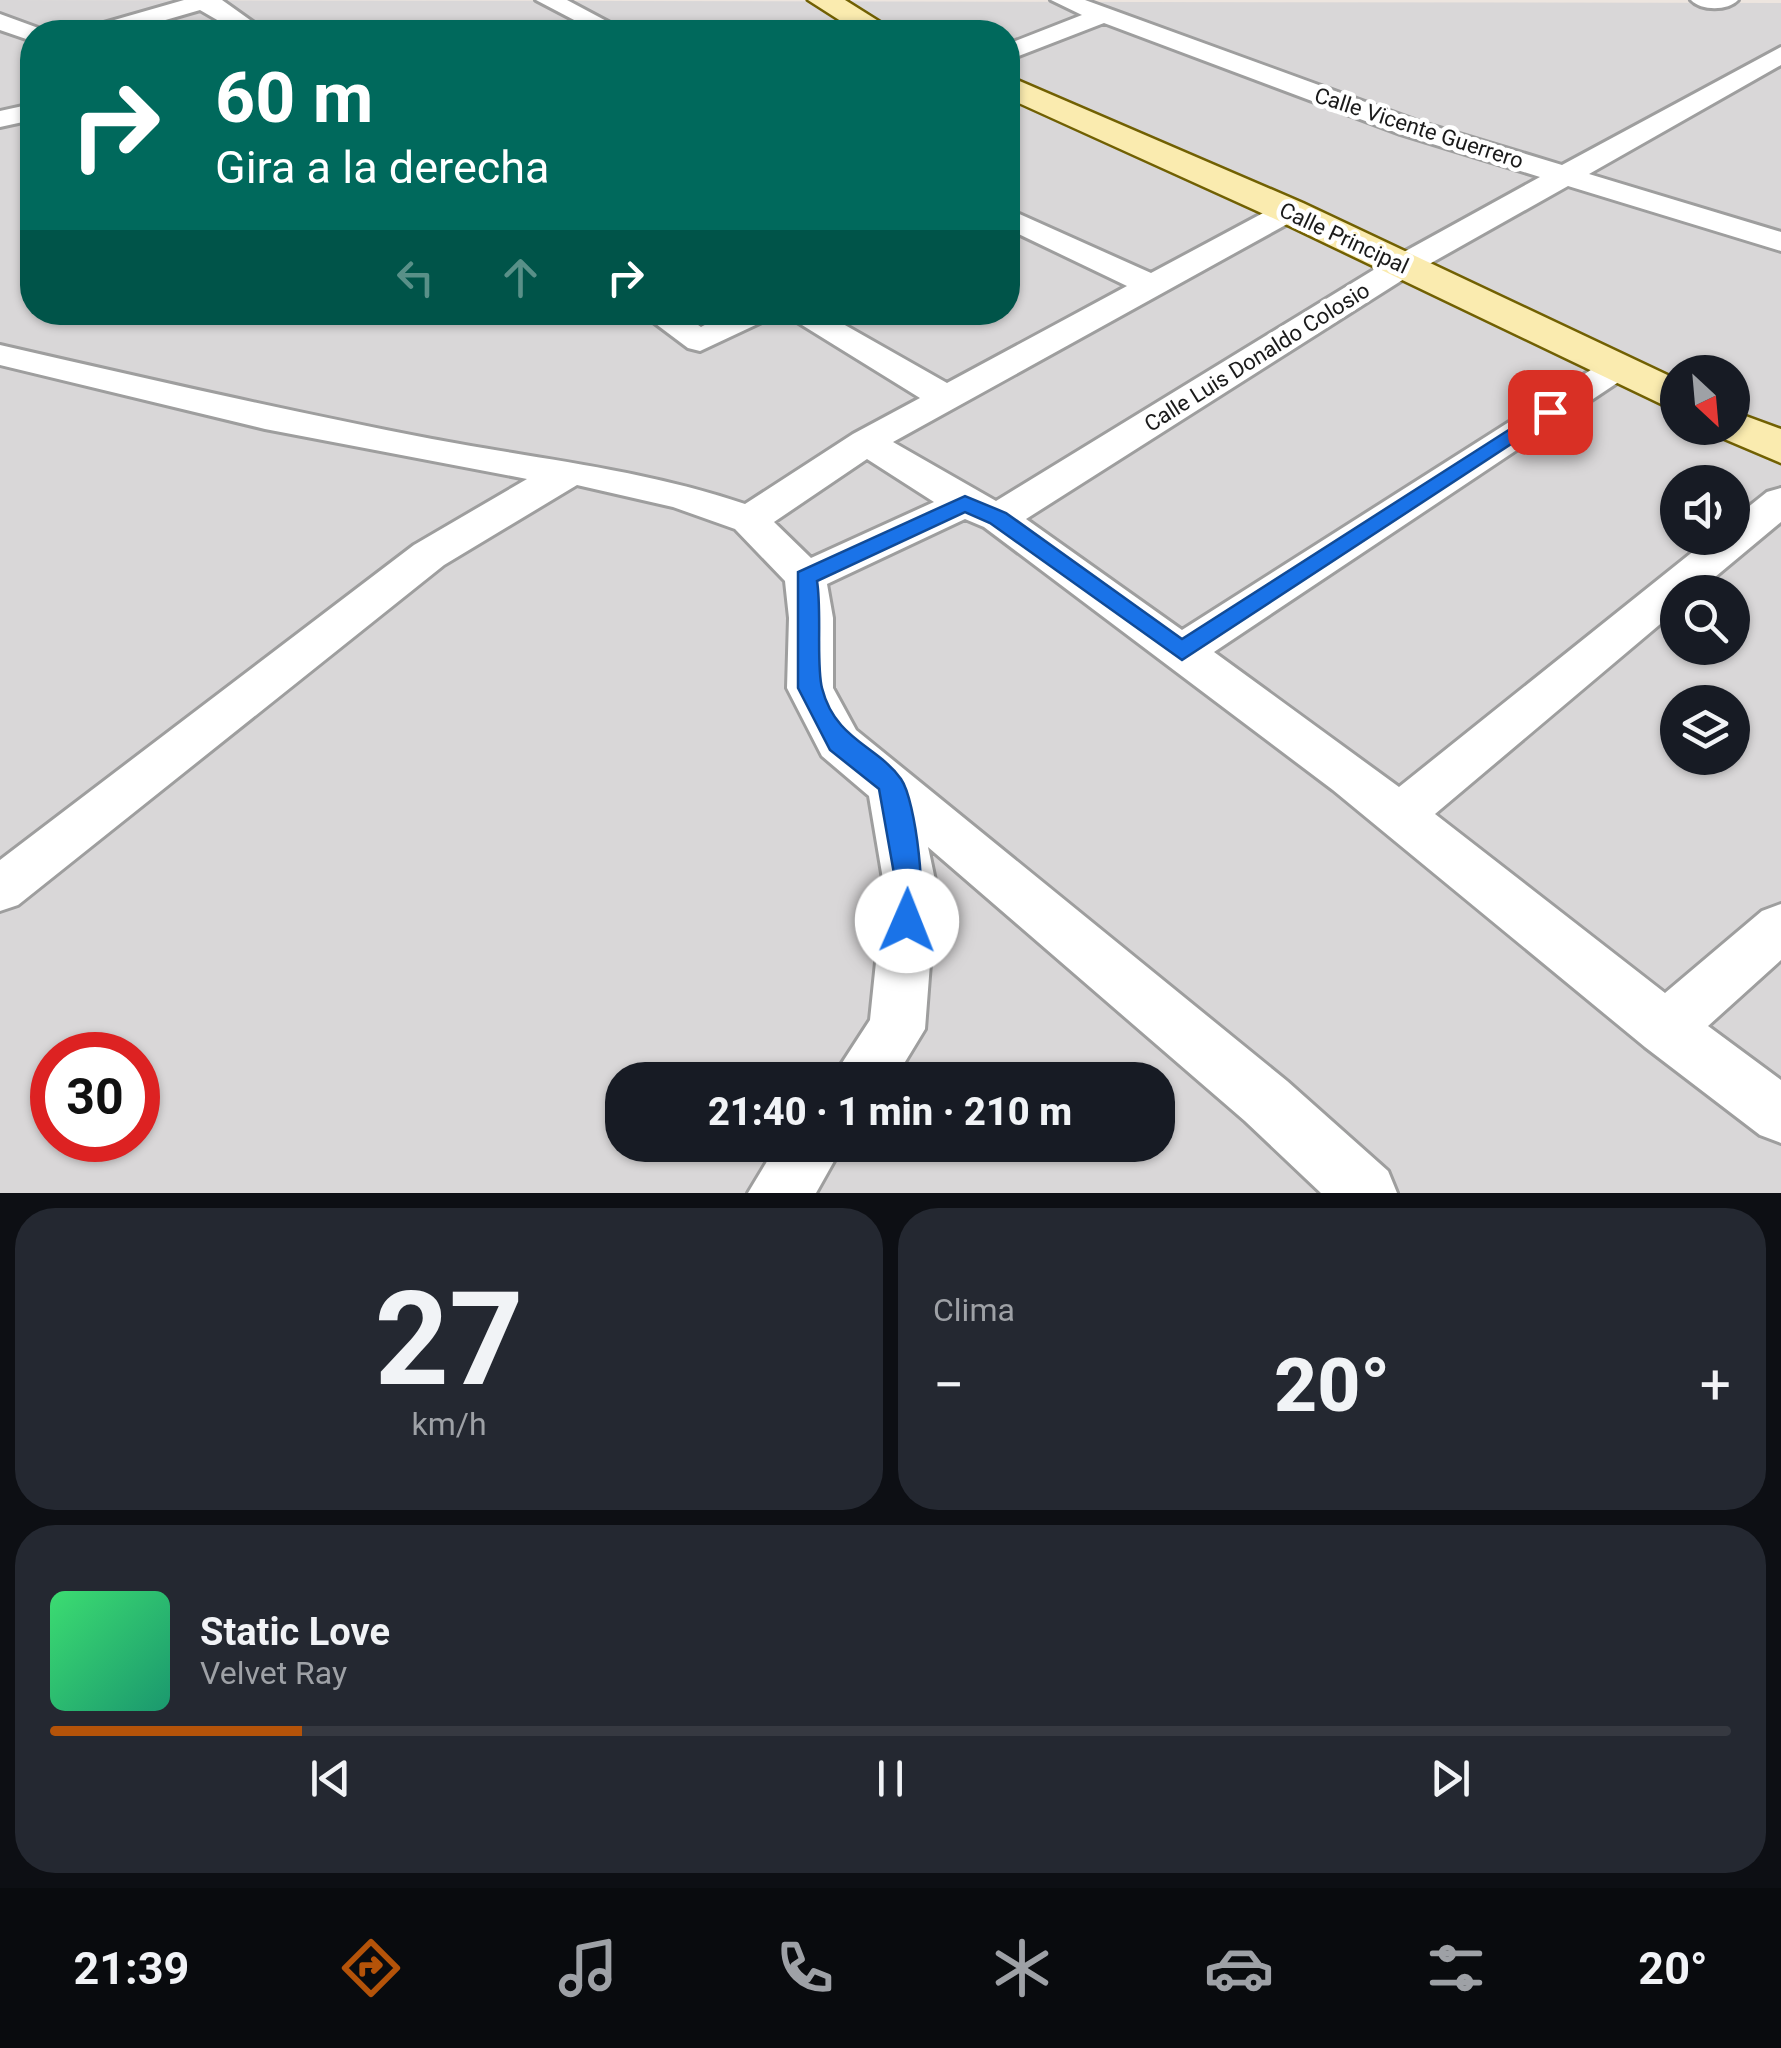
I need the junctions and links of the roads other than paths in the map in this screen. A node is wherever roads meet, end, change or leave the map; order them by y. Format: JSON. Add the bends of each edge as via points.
{"nodes":[{"id":1,"x":548,"y":0,"type":"edge"},
{"id":2,"x":823,"y":0,"type":"edge"},
{"id":3,"x":1062,"y":0,"type":"edge"},
{"id":4,"x":1704,"y":0,"type":"edge"},
{"id":5,"x":1726,"y":0,"type":"edge"},
{"id":6,"x":204,"y":1,"type":"edge"},
{"id":7,"x":1101,"y":16,"type":"junction"},
{"id":8,"x":140,"y":20,"type":"edge"},
{"id":9,"x":235,"y":20,"type":"edge"},
{"id":10,"x":590,"y":20,"type":"edge"},
{"id":11,"x":859,"y":20,"type":"edge"},
{"id":12,"x":1020,"y":48,"type":"edge"},
{"id":13,"x":1781,"y":55,"type":"edge"},
{"id":14,"x":1020,"y":91,"type":"edge"},
{"id":15,"x":1564,"y":174,"type":"junction"},
{"id":16,"x":1289,"y":212,"type":"junction"},
{"id":17,"x":1020,"y":224,"type":"edge"},
{"id":18,"x":1776,"y":235,"type":"edge"},
{"id":19,"x":1404,"y":265,"type":"junction"},
{"id":20,"x":1153,"y":286,"type":"junction"},
{"id":21,"x":676,"y":325,"type":"edge"},
{"id":22,"x":731,"y":325,"type":"edge"},
{"id":23,"x":820,"y":325,"type":"edge"},
{"id":24,"x":0,"y":355,"type":"edge"},
{"id":25,"x":1617,"y":368,"type":"junction"},
{"id":26,"x":1660,"y":389,"type":"edge"},
{"id":27,"x":947,"y":398,"type":"junction"},
{"id":28,"x":1750,"y":433,"type":"edge"},
{"id":29,"x":866,"y":442,"type":"junction"},
{"id":30,"x":1781,"y":448,"type":"edge"},
{"id":31,"x":572,"y":472,"type":"junction"},
{"id":32,"x":1781,"y":501,"type":"edge"},
{"id":33,"x":982,"y":511,"type":"junction"},
{"id":34,"x":749,"y":520,"type":"junction"},
{"id":35,"x":806,"y":577,"type":"junction"},
{"id":36,"x":1182,"y":651,"type":"junction"},
{"id":37,"x":891,"y":784,"type":"junction"},
{"id":38,"x":1400,"y":816,"type":"junction"},
{"id":39,"x":0,"y":889,"type":"edge"},
{"id":40,"x":1781,"y":927,"type":"edge"},
{"id":41,"x":1665,"y":1029,"type":"junction"},
{"id":42,"x":873,"y":1062,"type":"edge"},
{"id":43,"x":1781,"y":1115,"type":"edge"},
{"id":44,"x":802,"y":1162,"type":"edge"},
{"id":45,"x":779,"y":1193,"type":"edge"},
{"id":46,"x":1366,"y":1193,"type":"edge"}],
"edges":[{"from":1,"to":10,"type":"street"},
{"from":2,"to":11,"type":"street"},
{"from":3,"to":7,"type":"street","name":"Calle Vicente Guerrero"},
{"from":4,"to":5,"type":"street"},
{"from":6,"to":8,"type":"street"},
{"from":6,"to":9,"type":"street"},
{"from":7,"to":12,"type":"street"},
{"from":7,"to":15,"type":"street","name":"Calle Vicente Guerrero","via":[[1410,128]]},
{"from":13,"to":15,"type":"street","name":"Calle Luis Donaldo Colosio"},
{"from":14,"to":16,"type":"street","name":"Calle Principal"},
{"from":15,"to":18,"type":"street","name":"Calle Vicente Guerrero"},
{"from":15,"to":19,"type":"street","name":"Calle Luis Donaldo Colosio"},
{"from":16,"to":19,"type":"street","name":"Calle Principal"},
{"from":16,"to":20,"type":"street"},
{"from":17,"to":20,"type":"street"},
{"from":19,"to":25,"type":"street","name":"Calle Principal"},
{"from":19,"to":33,"type":"street","name":"Calle Luis Donaldo Colosio"},
{"from":20,"to":27,"type":"street"},
{"from":21,"to":22,"type":"street","via":[[700,341]]},
{"from":23,"to":27,"type":"street"},
{"from":24,"to":31,"type":"street","via":[[266,418]]},
{"from":25,"to":26,"type":"street","name":"Calle Principal"},
{"from":25,"to":36,"type":"street"},
{"from":27,"to":29,"type":"street"},
{"from":28,"to":30,"type":"street"},
{"from":29,"to":33,"type":"street"},
{"from":29,"to":34,"type":"street"},
{"from":31,"to":34,"type":"street","via":[[683,496]]},
{"from":31,"to":39,"type":"street","via":[[429,556]]},
{"from":32,"to":38,"type":"street"},
{"from":33,"to":35,"type":"street","name":"Calle Luis Donaldo Colosio"},
{"from":33,"to":36,"type":"street"},
{"from":34,"to":35,"type":"street"},
{"from":35,"to":37,"type":"street","via":[[810,688],[839,743]]},
{"from":36,"to":38,"type":"street"},
{"from":37,"to":42,"type":"street","via":[[910,885],[897,1029]]},
{"from":37,"to":46,"type":"street"},
{"from":38,"to":41,"type":"street"},
{"from":40,"to":41,"type":"street"},
{"from":41,"to":43,"type":"street"},
{"from":44,"to":45,"type":"street"}]}
